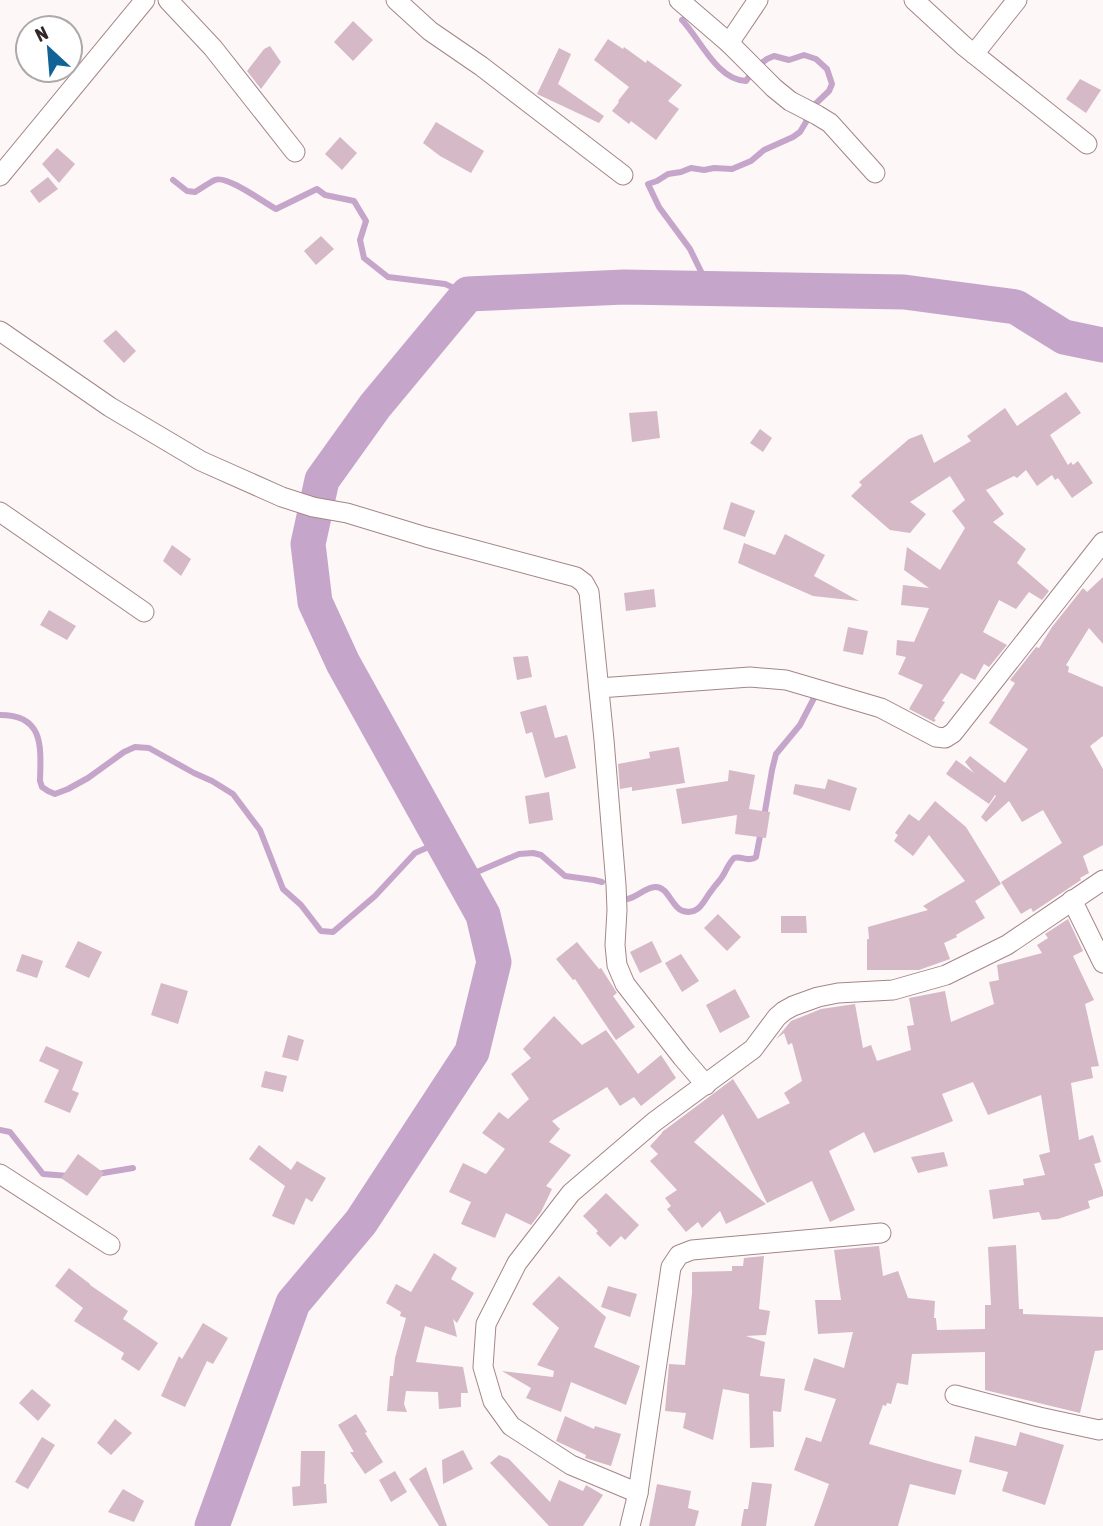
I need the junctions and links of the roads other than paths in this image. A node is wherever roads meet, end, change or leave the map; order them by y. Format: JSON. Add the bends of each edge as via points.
{"nodes":[{"id":1,"x":145,"y":0,"type":"edge"},
{"id":2,"x":168,"y":0,"type":"edge"},
{"id":3,"x":396,"y":0,"type":"edge"},
{"id":4,"x":679,"y":0,"type":"edge"},
{"id":5,"x":758,"y":0,"type":"edge"},
{"id":6,"x":914,"y":0,"type":"edge"},
{"id":7,"x":1017,"y":0,"type":"edge"},
{"id":8,"x":729,"y":43,"type":"junction"},
{"id":9,"x":974,"y":54,"type":"junction"},
{"id":10,"x":1087,"y":145,"type":"dead end"},
{"id":11,"x":295,"y":152,"type":"dead end"},
{"id":12,"x":875,"y":173,"type":"dead end"},
{"id":13,"x":623,"y":175,"type":"dead end"},
{"id":14,"x":0,"y":176,"type":"edge"},
{"id":15,"x":0,"y":331,"type":"edge"},
{"id":16,"x":0,"y":512,"type":"edge"},
{"id":17,"x":1103,"y":542,"type":"edge"},
{"id":18,"x":144,"y":612,"type":"dead end"},
{"id":19,"x":599,"y":688,"type":"junction"},
{"id":20,"x":1103,"y":880,"type":"edge"},
{"id":21,"x":1072,"y":900,"type":"junction"},
{"id":22,"x":1103,"y":963,"type":"edge"},
{"id":23,"x":706,"y":1085,"type":"junction"},
{"id":24,"x":0,"y":1174,"type":"edge"},
{"id":25,"x":881,"y":1233,"type":"dead end"},
{"id":26,"x":110,"y":1245,"type":"dead end"},
{"id":27,"x":955,"y":1395,"type":"dead end"},
{"id":28,"x":1103,"y":1429,"type":"edge"},
{"id":29,"x":638,"y":1493,"type":"junction"},
{"id":30,"x":630,"y":1526,"type":"edge"}],
"edges":[{"from":1,"to":14,"type":"street"},
{"from":2,"to":11,"type":"street","via":[[213,48]]},
{"from":3,"to":13,"type":"street"},
{"from":4,"to":8,"type":"street"},
{"from":5,"to":8,"type":"street"},
{"from":6,"to":9,"type":"street"},
{"from":7,"to":9,"type":"street"},
{"from":8,"to":12,"type":"street","via":[[790,101],[830,123]]},
{"from":9,"to":10,"type":"street"},
{"from":15,"to":19,"type":"street","via":[[110,407],[201,461],[282,497],[576,577],[589,592]]},
{"from":16,"to":18,"type":"street"},
{"from":17,"to":19,"type":"street","via":[[953,733],[944,738],[881,708],[786,680],[750,677]]},
{"from":19,"to":23,"type":"street","via":[[616,885],[617,965],[625,984]]},
{"from":20,"to":21,"type":"street"},
{"from":21,"to":22,"type":"street"},
{"from":21,"to":23,"type":"street","via":[[1007,945],[946,975],[903,988],[838,993],[793,1006],[777,1017],[753,1049]]},
{"from":23,"to":29,"type":"street","via":[[654,1122],[571,1193],[517,1263],[486,1324],[483,1367],[493,1401],[511,1426],[571,1465]]},
{"from":24,"to":26,"type":"street"},
{"from":25,"to":29,"type":"street","via":[[692,1250],[679,1255],[671,1267]]},
{"from":27,"to":28,"type":"street"},
{"from":29,"to":30,"type":"street"}]}
